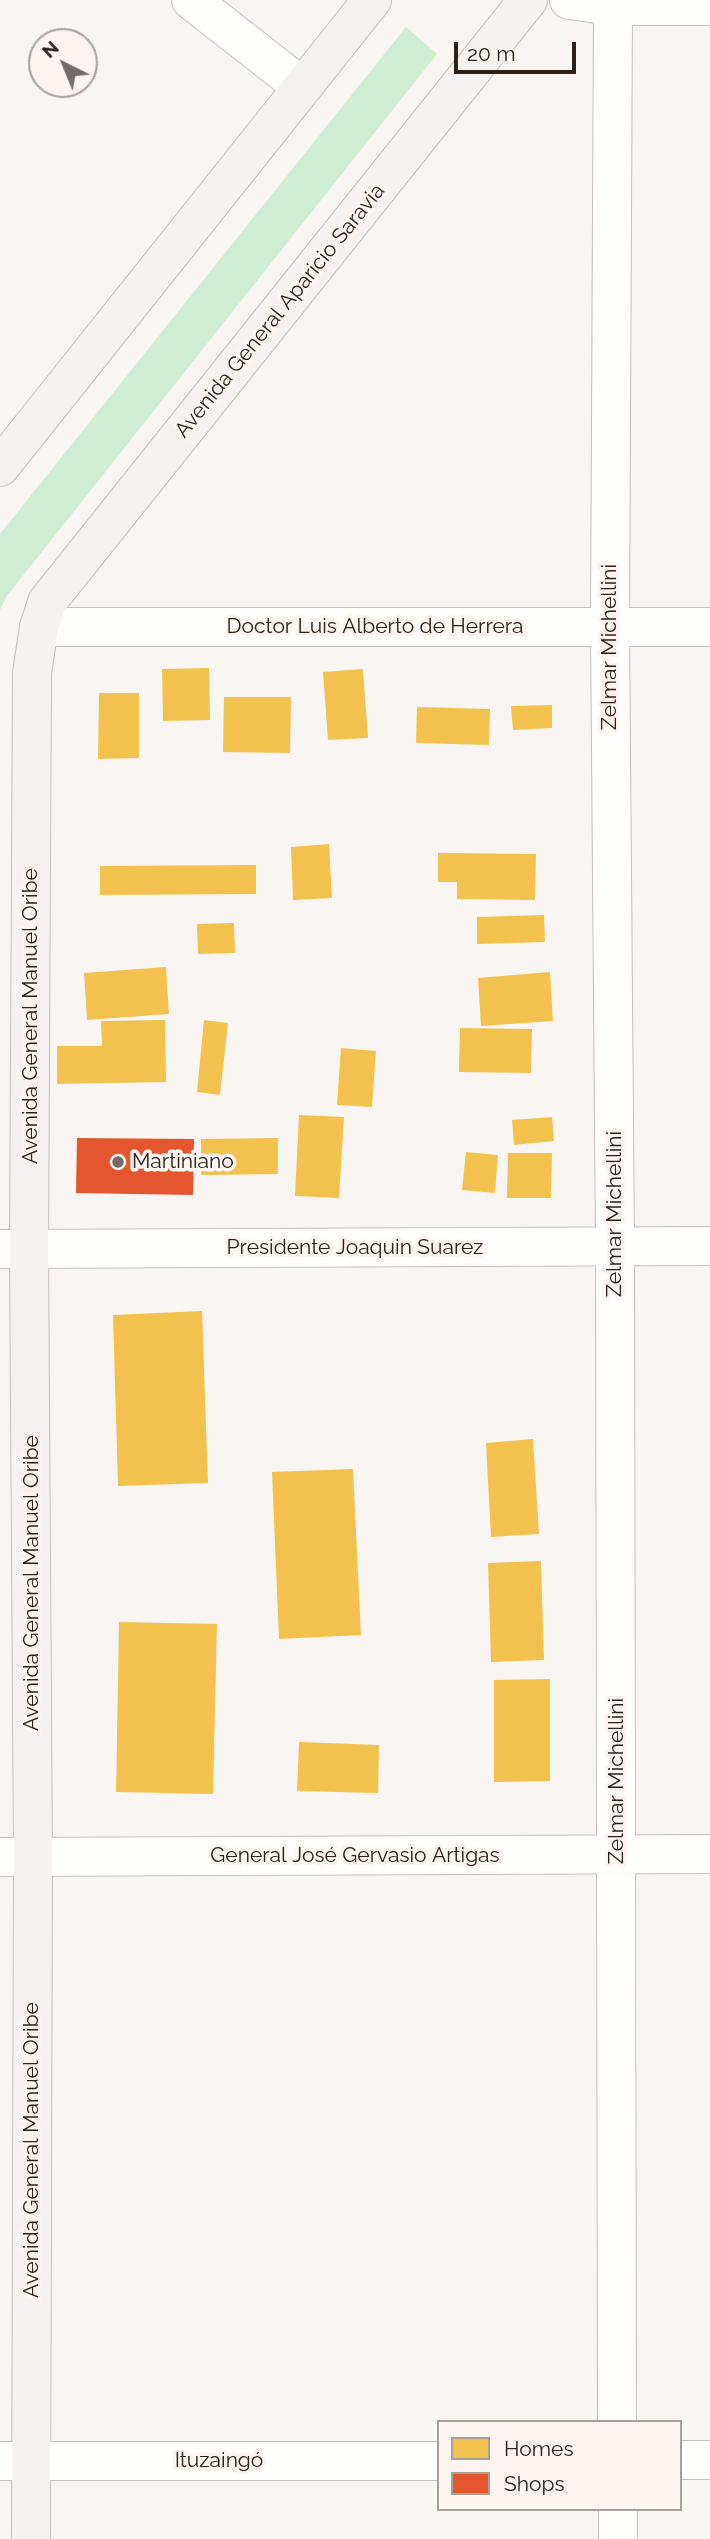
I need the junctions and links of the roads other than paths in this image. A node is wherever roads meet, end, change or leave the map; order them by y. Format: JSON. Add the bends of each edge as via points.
{"nodes":[{"id":1,"x":191,"y":0,"type":"edge"},
{"id":2,"x":372,"y":0,"type":"edge"},
{"id":3,"x":528,"y":0,"type":"edge"},
{"id":4,"x":569,"y":0,"type":"edge"},
{"id":5,"x":613,"y":6,"type":"junction"},
{"id":6,"x":710,"y":6,"type":"edge"},
{"id":7,"x":301,"y":86,"type":"junction"},
{"id":8,"x":0,"y":467,"type":"edge"},
{"id":9,"x":39,"y":627,"type":"junction"},
{"id":10,"x":610,"y":627,"type":"junction"},
{"id":11,"x":710,"y":627,"type":"edge"},
{"id":12,"x":16,"y":681,"type":"edge"},
{"id":13,"x":615,"y":1246,"type":"junction"},
{"id":14,"x":710,"y":1246,"type":"edge"},
{"id":15,"x":15,"y":1249,"type":"edge"},
{"id":16,"x":617,"y":1854,"type":"junction"},
{"id":17,"x":710,"y":1854,"type":"edge"},
{"id":18,"x":17,"y":1857,"type":"edge"},
{"id":19,"x":617,"y":2420,"type":"edge"},
{"id":20,"x":437,"y":2460,"type":"edge"},
{"id":21,"x":682,"y":2460,"type":"edge"},
{"id":22,"x":710,"y":2460,"type":"edge"},
{"id":23,"x":16,"y":2462,"type":"edge"},
{"id":24,"x":618,"y":2511,"type":"edge"},
{"id":25,"x":32,"y":2539,"type":"edge"},
{"id":26,"x":618,"y":2539,"type":"edge"}],
"edges":[{"from":1,"to":7,"type":"street"},
{"from":2,"to":7,"type":"main road"},
{"from":3,"to":9,"type":"main road","name":"Avenida General Aparicio Saravia","via":[[47,602]]},
{"from":4,"to":5,"type":"street"},
{"from":5,"to":6,"type":"street"},
{"from":5,"to":10,"type":"street","name":"Zelmar Michellini"},
{"from":7,"to":8,"type":"main road"},
{"from":9,"to":10,"type":"street","name":"Doctor Luis Alberto de Herrera"},
{"from":9,"to":12,"type":"main road","name":"Avenida General Manuel Oribe"},
{"from":10,"to":11,"type":"street","name":"Doctor Luis Alberto de Herrera"},
{"from":10,"to":13,"type":"street","name":"Zelmar Michellini"},
{"from":12,"to":15,"type":"main road","name":"Avenida General Manuel Oribe"},
{"from":13,"to":14,"type":"street","name":"Presidente Joaquin Suarez"},
{"from":13,"to":15,"type":"street","name":"Presidente Joaquin Suarez"},
{"from":13,"to":16,"type":"street","name":"Zelmar Michellini"},
{"from":15,"to":18,"type":"main road","name":"Avenida General Manuel Oribe"},
{"from":16,"to":17,"type":"street","name":"General José Gervasio Artigas"},
{"from":16,"to":18,"type":"street","name":"General José Gervasio Artigas"},
{"from":16,"to":19,"type":"street","name":"Zelmar Michellini"},
{"from":18,"to":23,"type":"main road","name":"Avenida General Manuel Oribe"},
{"from":20,"to":23,"type":"street","name":"Ituzaingó"},
{"from":21,"to":22,"type":"street"},
{"from":23,"to":25,"type":"main road","name":"Avenida General Manuel Oribe"},
{"from":24,"to":26,"type":"street"}]}
